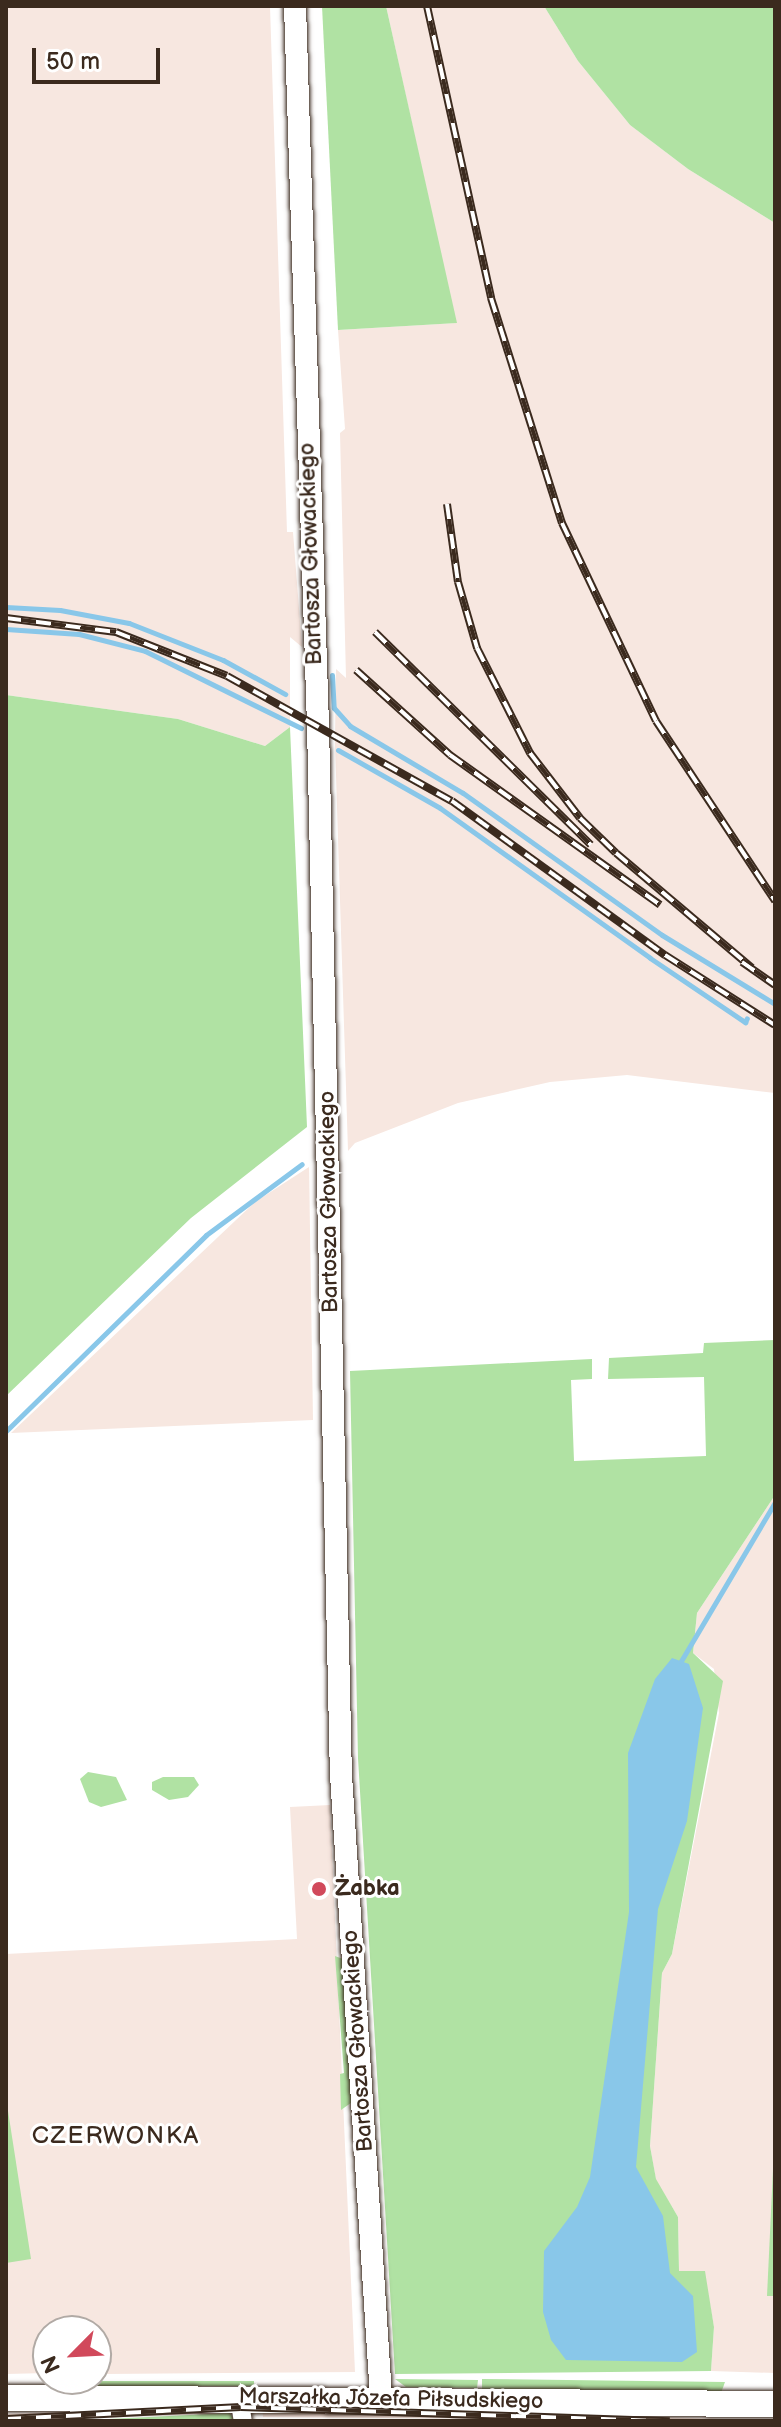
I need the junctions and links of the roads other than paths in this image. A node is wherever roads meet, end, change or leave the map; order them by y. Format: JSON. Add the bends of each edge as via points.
{"nodes":[{"id":1,"x":295,"y":6,"type":"edge"},
{"id":2,"x":381,"y":2397,"type":"junction"},
{"id":3,"x":6,"y":2398,"type":"edge"},
{"id":4,"x":775,"y":2404,"type":"edge"},
{"id":5,"x":241,"y":2409,"type":"edge"}],
"edges":[{"from":1,"to":2,"type":"street","name":"Bartosza Głowackiego","via":[[318,725],[341,1775]]},
{"from":2,"to":4,"type":"main road","name":"Marszałka Józefa Piłsudskiego"},
{"from":2,"to":5,"type":"main road","name":"Marszałka Józefa Piłsudskiego"},
{"from":3,"to":5,"type":"main road","name":"Marszałka Józefa Piłsudskiego"}]}
